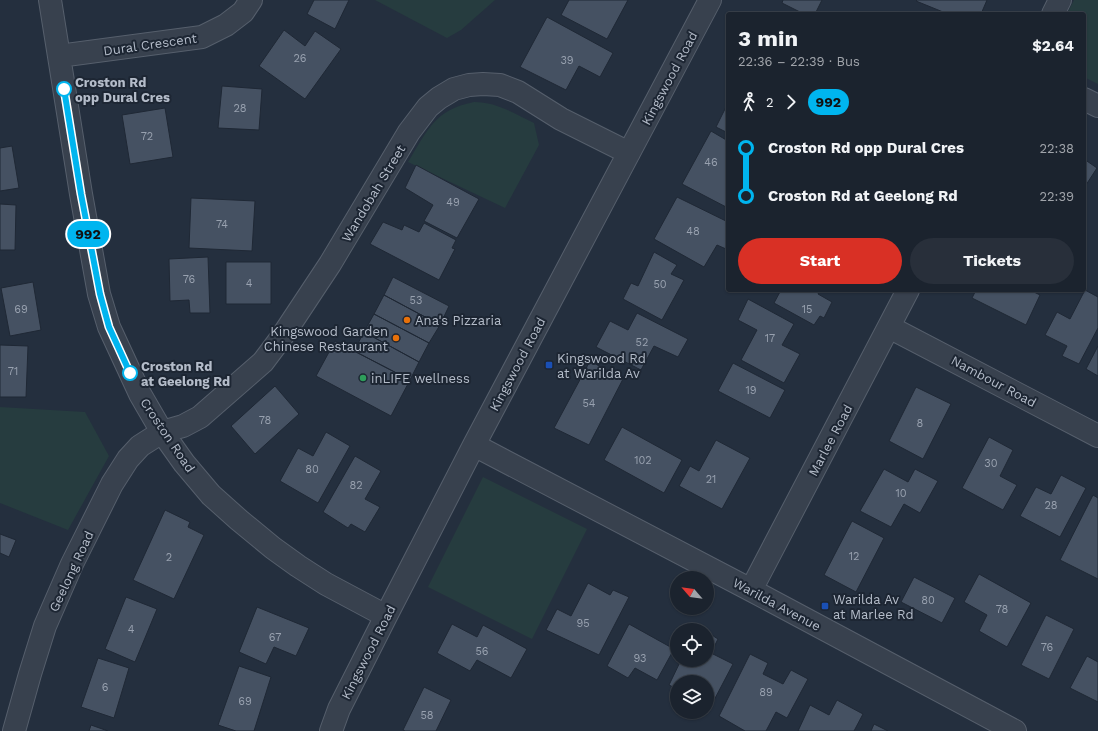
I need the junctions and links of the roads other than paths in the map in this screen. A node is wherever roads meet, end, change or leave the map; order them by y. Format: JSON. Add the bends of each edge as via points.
{"nodes":[{"id":1,"x":50,"y":0,"type":"edge"},
{"id":2,"x":251,"y":0,"type":"edge"},
{"id":3,"x":710,"y":0,"type":"edge"},
{"id":4,"x":1060,"y":0,"type":"edge"},
{"id":5,"x":1054,"y":12,"type":"edge"},
{"id":6,"x":59,"y":56,"type":"junction"},
{"id":7,"x":1086,"y":100,"type":"edge"},
{"id":8,"x":1098,"y":106,"type":"edge"},
{"id":9,"x":629,"y":153,"type":"junction"},
{"id":10,"x":907,"y":292,"type":"edge"},
{"id":11,"x":889,"y":327,"type":"junction"},
{"id":12,"x":162,"y":432,"type":"junction"},
{"id":13,"x":1098,"y":436,"type":"edge"},
{"id":14,"x":474,"y":445,"type":"junction"},
{"id":15,"x":751,"y":590,"type":"junction"},
{"id":16,"x":386,"y":616,"type":"junction"},
{"id":17,"x":14,"y":731,"type":"edge"},
{"id":18,"x":331,"y":731,"type":"edge"},
{"id":19,"x":1015,"y":731,"type":"edge"}],
"edges":[{"from":1,"to":6,"type":"street","name":"Croston Road"},
{"from":2,"to":6,"type":"street","name":"Dural Crescent","via":[[243,12],[226,26],[202,37]]},
{"from":3,"to":9,"type":"street","name":"Kingswood Road"},
{"from":4,"to":5,"type":"street"},
{"from":6,"to":12,"type":"street","name":"Croston Road","via":[[81,194],[100,294],[109,327],[140,394]]},
{"from":7,"to":8,"type":"street"},
{"from":9,"to":12,"type":"street","name":"Wandobah Street","via":[[561,119],[518,92],[500,85],[469,85],[454,89],[428,107],[418,119],[330,264],[263,362],[200,417],[183,426]]},
{"from":9,"to":14,"type":"street","name":"Kingswood Road"},
{"from":10,"to":11,"type":"street","name":"Marlee Road"},
{"from":11,"to":13,"type":"street","name":"Nambour Road"},
{"from":11,"to":15,"type":"street","name":"Marlee Road"},
{"from":12,"to":16,"type":"street","name":"Croston Road","via":[[211,495],[273,548],[326,584]]},
{"from":12,"to":17,"type":"street","name":"Geelong Road","via":[[140,446],[128,459],[112,484],[72,564],[46,626]]},
{"from":14,"to":15,"type":"street","name":"Warilda Avenue"},
{"from":14,"to":16,"type":"street","name":"Kingswood Road"},
{"from":15,"to":19,"type":"street","name":"Warilda Avenue"},
{"from":16,"to":18,"type":"street","name":"Kingswood Road","via":[[339,709]]}]}
